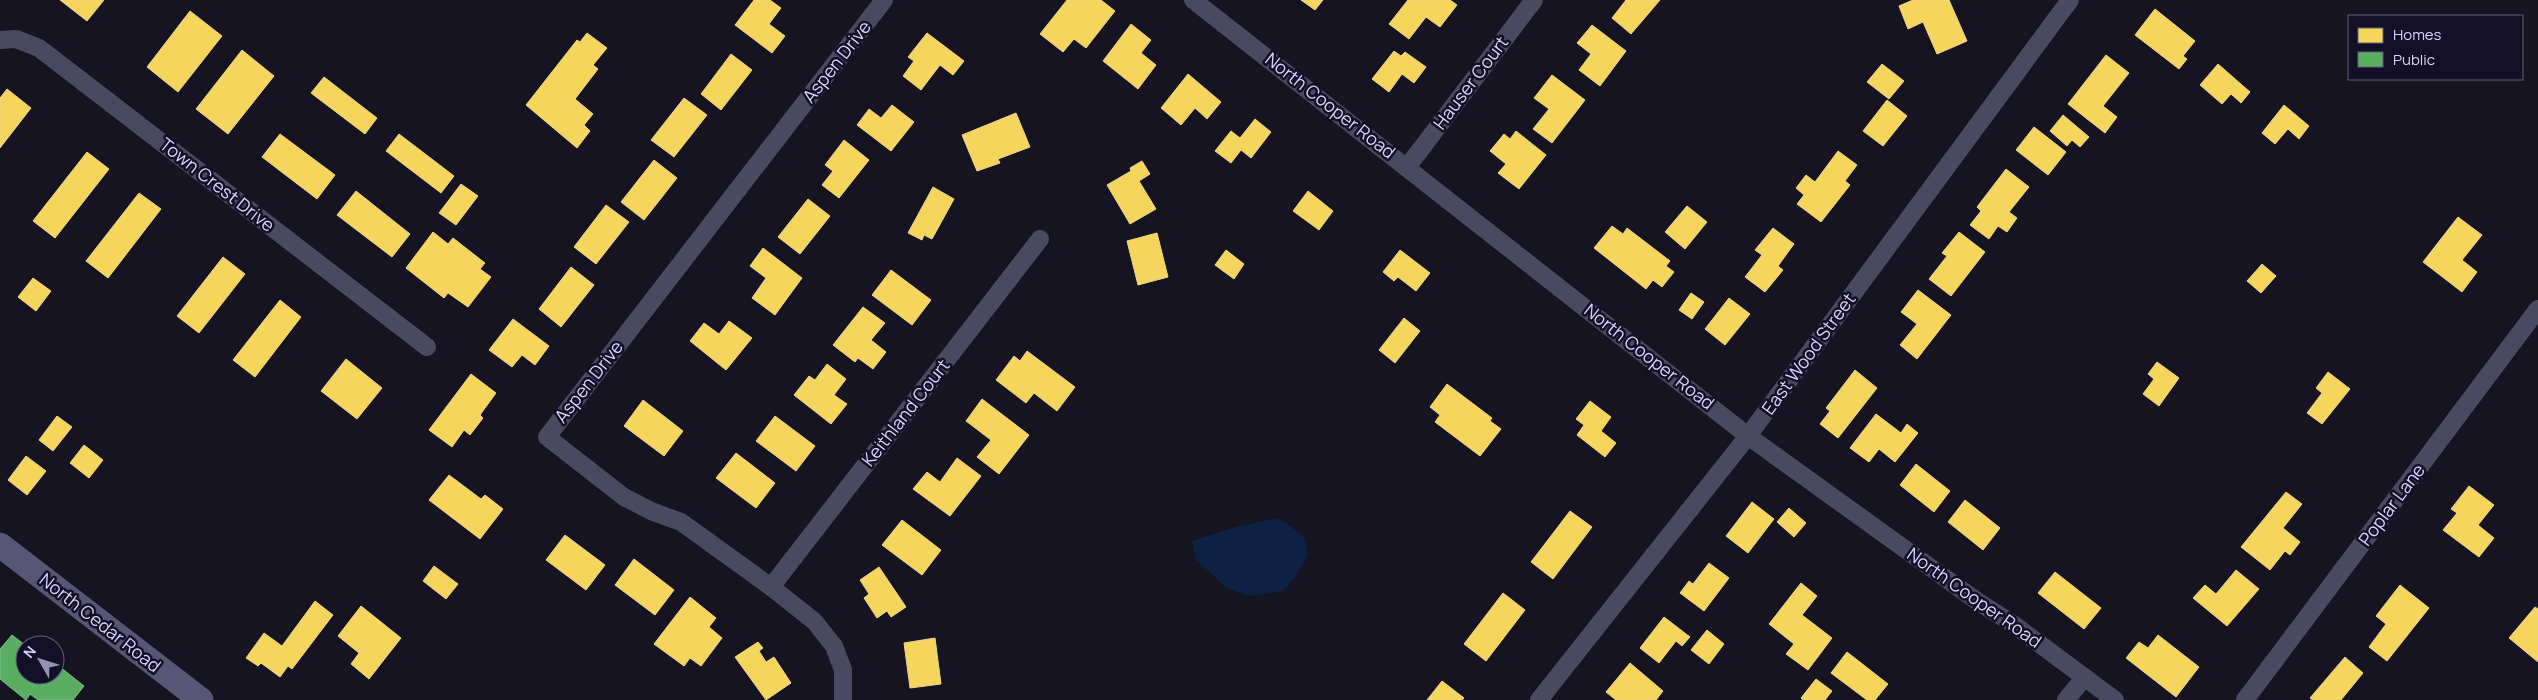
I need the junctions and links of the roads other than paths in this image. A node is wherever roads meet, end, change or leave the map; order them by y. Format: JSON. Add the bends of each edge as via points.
{"nodes":[{"id":1,"x":884,"y":0,"type":"edge"},
{"id":2,"x":1193,"y":0,"type":"edge"},
{"id":3,"x":1534,"y":0,"type":"edge"},
{"id":4,"x":2070,"y":0,"type":"edge"},
{"id":5,"x":0,"y":40,"type":"edge"},
{"id":6,"x":1408,"y":166,"type":"junction"},
{"id":7,"x":1040,"y":239,"type":"dead end"},
{"id":8,"x":2538,"y":309,"type":"edge"},
{"id":9,"x":427,"y":347,"type":"dead end"},
{"id":10,"x":1748,"y":436,"type":"junction"},
{"id":11,"x":0,"y":546,"type":"edge"},
{"id":12,"x":772,"y":587,"type":"junction"},
{"id":13,"x":2084,"y":678,"type":"junction"},
{"id":14,"x":201,"y":700,"type":"edge"},
{"id":15,"x":843,"y":700,"type":"edge"},
{"id":16,"x":1539,"y":700,"type":"edge"},
{"id":17,"x":2066,"y":700,"type":"edge"},
{"id":18,"x":2114,"y":700,"type":"edge"},
{"id":19,"x":2245,"y":700,"type":"edge"}],
"edges":[{"from":1,"to":12,"type":"street","name":"Aspen Drive","via":[[547,437],[624,496],[681,522]]},
{"from":2,"to":6,"type":"street","name":"North Cooper Road"},
{"from":3,"to":6,"type":"street","name":"Hauser Court"},
{"from":4,"to":10,"type":"street","name":"East Wood Street"},
{"from":5,"to":9,"type":"street","name":"Town Crest Drive","via":[[16,39],[39,48]]},
{"from":6,"to":10,"type":"street","name":"North Cooper Road"},
{"from":7,"to":12,"type":"street","name":"Keithland Court"},
{"from":8,"to":19,"type":"street","name":"Poplar Lane"},
{"from":10,"to":13,"type":"street","name":"North Cooper Road","via":[[1977,601],[2014,624]]},
{"from":10,"to":16,"type":"street","name":"East Wood Street"},
{"from":11,"to":14,"type":"street","name":"North Cedar Road"},
{"from":12,"to":15,"type":"street","name":"Aspen Drive","via":[[814,622],[834,646],[843,670]]},
{"from":13,"to":17,"type":"street"},
{"from":13,"to":18,"type":"street","name":"North Cooper Road"}]}
